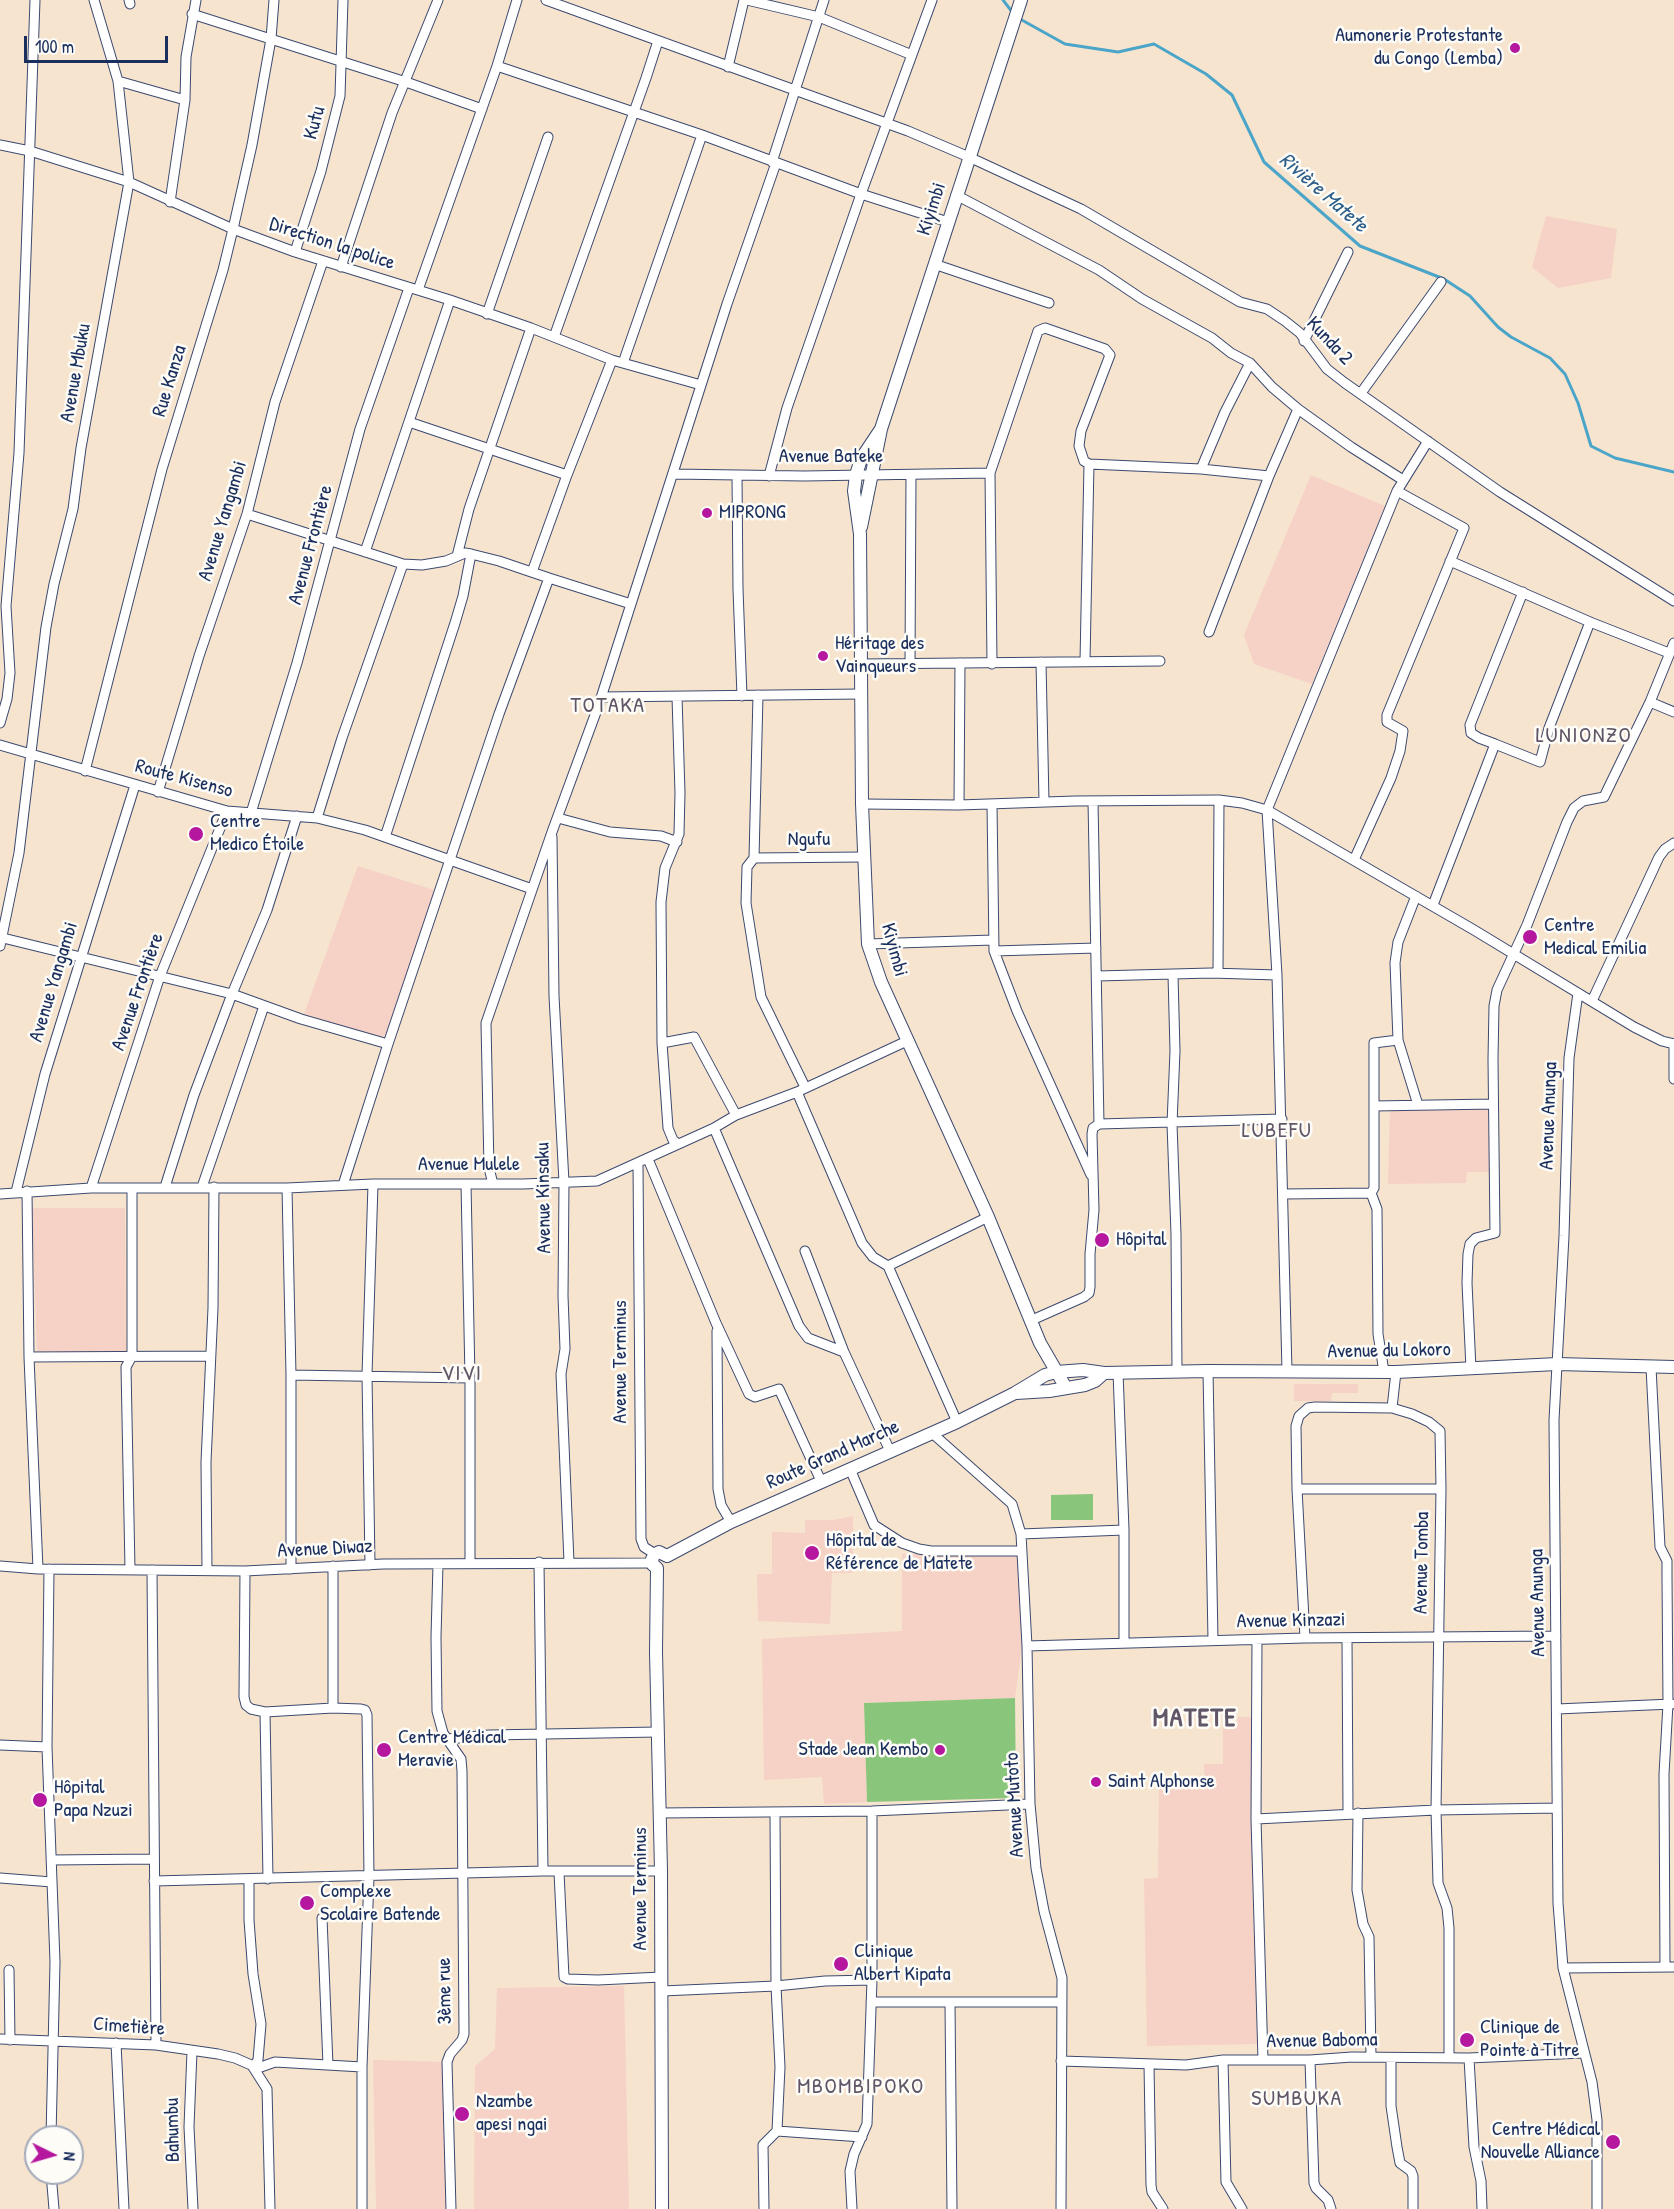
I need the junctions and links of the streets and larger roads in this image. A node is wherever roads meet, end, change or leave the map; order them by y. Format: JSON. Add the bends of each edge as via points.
{"nodes":[{"id":1,"x":35,"y":0,"type":"edge"},
{"id":2,"x":94,"y":0,"type":"edge"},
{"id":3,"x":196,"y":0,"type":"edge"},
{"id":4,"x":274,"y":0,"type":"edge"},
{"id":5,"x":343,"y":0,"type":"edge"},
{"id":6,"x":438,"y":0,"type":"edge"},
{"id":7,"x":517,"y":0,"type":"edge"},
{"id":8,"x":546,"y":0,"type":"edge"},
{"id":9,"x":745,"y":0,"type":"edge"},
{"id":10,"x":824,"y":0,"type":"edge"},
{"id":11,"x":932,"y":0,"type":"edge"},
{"id":12,"x":1021,"y":0,"type":"edge"},
{"id":13,"x":192,"y":14,"type":"junction"},
{"id":14,"x":819,"y":17,"type":"junction"},
{"id":15,"x":271,"y":39,"type":"junction"},
{"id":16,"x":658,"y":41,"type":"junction"},
{"id":17,"x":912,"y":55,"type":"junction"},
{"id":18,"x":342,"y":62,"type":"junction"},
{"id":19,"x":496,"y":66,"type":"junction"},
{"id":20,"x":728,"y":67,"type":"junction"},
{"id":21,"x":118,"y":81,"type":"junction"},
{"id":22,"x":406,"y":82,"type":"junction"},
{"id":23,"x":795,"y":90,"type":"junction"},
{"id":24,"x":185,"y":100,"type":"junction"},
{"id":25,"x":482,"y":109,"type":"junction"},
{"id":26,"x":633,"y":112,"type":"junction"},
{"id":27,"x":886,"y":124,"type":"junction"},
{"id":28,"x":702,"y":135,"type":"junction"},
{"id":29,"x":548,"y":137,"type":"dead end"},
{"id":30,"x":0,"y":145,"type":"edge"},
{"id":31,"x":30,"y":151,"type":"junction"},
{"id":32,"x":969,"y":157,"type":"junction"},
{"id":33,"x":774,"y":162,"type":"junction"},
{"id":34,"x":129,"y":182,"type":"junction"},
{"id":35,"x":861,"y":194,"type":"junction"},
{"id":36,"x":956,"y":195,"type":"junction"},
{"id":37,"x":170,"y":202,"type":"junction"},
{"id":38,"x":948,"y":222,"type":"junction"},
{"id":39,"x":233,"y":229,"type":"junction"},
{"id":40,"x":295,"y":252,"type":"junction"},
{"id":41,"x":1348,"y":252,"type":"dead end"},
{"id":42,"x":323,"y":261,"type":"junction"},
{"id":43,"x":934,"y":264,"type":"junction"},
{"id":44,"x":342,"y":267,"type":"junction"},
{"id":45,"x":1441,"y":282,"type":"dead end"},
{"id":46,"x":414,"y":289,"type":"junction"},
{"id":47,"x":450,"y":300,"type":"junction"},
{"id":48,"x":1049,"y":303,"type":"dead end"},
{"id":49,"x":487,"y":314,"type":"junction"},
{"id":50,"x":531,"y":328,"type":"junction"},
{"id":51,"x":554,"y":337,"type":"junction"},
{"id":52,"x":1304,"y":341,"type":"junction"},
{"id":53,"x":612,"y":360,"type":"junction"},
{"id":54,"x":623,"y":363,"type":"junction"},
{"id":55,"x":1250,"y":363,"type":"junction"},
{"id":56,"x":701,"y":386,"type":"junction"},
{"id":57,"x":1361,"y":393,"type":"junction"},
{"id":58,"x":1298,"y":409,"type":"junction"},
{"id":59,"x":410,"y":422,"type":"junction"},
{"id":60,"x":881,"y":429,"type":"junction"},
{"id":61,"x":1428,"y":441,"type":"junction"},
{"id":62,"x":490,"y":447,"type":"junction"},
{"id":63,"x":1089,"y":464,"type":"junction"},
{"id":64,"x":1201,"y":469,"type":"junction"},
{"id":65,"x":990,"y":473,"type":"junction"},
{"id":66,"x":673,"y":474,"type":"junction"},
{"id":67,"x":567,"y":475,"type":"junction"},
{"id":68,"x":737,"y":475,"type":"junction"},
{"id":69,"x":856,"y":475,"type":"junction"},
{"id":70,"x":872,"y":475,"type":"junction"},
{"id":71,"x":911,"y":475,"type":"junction"},
{"id":72,"x":769,"y":476,"type":"junction"},
{"id":73,"x":1269,"y":476,"type":"junction"},
{"id":74,"x":1403,"y":480,"type":"junction"},
{"id":75,"x":1397,"y":491,"type":"junction"},
{"id":76,"x":247,"y":514,"type":"junction"},
{"id":77,"x":860,"y":534,"type":"junction"},
{"id":78,"x":331,"y":541,"type":"junction"},
{"id":79,"x":365,"y":552,"type":"junction"},
{"id":80,"x":471,"y":554,"type":"junction"},
{"id":81,"x":457,"y":556,"type":"junction"},
{"id":82,"x":1450,"y":561,"type":"junction"},
{"id":83,"x":403,"y":564,"type":"junction"},
{"id":84,"x":532,"y":572,"type":"junction"},
{"id":85,"x":549,"y":578,"type":"junction"},
{"id":86,"x":1523,"y":592,"type":"junction"},
{"id":87,"x":1674,"y":601,"type":"edge"},
{"id":88,"x":631,"y":604,"type":"junction"},
{"id":89,"x":1590,"y":622,"type":"junction"},
{"id":90,"x":1209,"y":632,"type":"dead end"},
{"id":91,"x":1674,"y":642,"type":"edge"},
{"id":92,"x":1669,"y":653,"type":"junction"},
{"id":93,"x":1085,"y":661,"type":"junction"},
{"id":94,"x":1160,"y":661,"type":"dead end"},
{"id":95,"x":1041,"y":662,"type":"junction"},
{"id":96,"x":910,"y":663,"type":"junction"},
{"id":97,"x":960,"y":663,"type":"junction"},
{"id":98,"x":862,"y":664,"type":"junction"},
{"id":99,"x":992,"y":664,"type":"junction"},
{"id":100,"x":861,"y":694,"type":"junction"},
{"id":101,"x":758,"y":695,"type":"junction"},
{"id":102,"x":742,"y":696,"type":"junction"},
{"id":103,"x":602,"y":697,"type":"junction"},
{"id":104,"x":677,"y":698,"type":"junction"},
{"id":105,"x":1650,"y":702,"type":"junction"},
{"id":106,"x":1674,"y":712,"type":"edge"},
{"id":107,"x":0,"y":723,"type":"edge"},
{"id":108,"x":1495,"y":744,"type":"junction"},
{"id":109,"x":0,"y":745,"type":"edge"},
{"id":110,"x":29,"y":754,"type":"junction"},
{"id":111,"x":85,"y":771,"type":"junction"},
{"id":112,"x":135,"y":785,"type":"junction"},
{"id":113,"x":158,"y":792,"type":"junction"},
{"id":114,"x":1219,"y":800,"type":"junction"},
{"id":115,"x":1093,"y":801,"type":"junction"},
{"id":116,"x":1044,"y":802,"type":"junction"},
{"id":117,"x":862,"y":804,"type":"junction"},
{"id":118,"x":992,"y":804,"type":"junction"},
{"id":119,"x":959,"y":805,"type":"junction"},
{"id":120,"x":1267,"y":810,"type":"junction"},
{"id":121,"x":227,"y":811,"type":"junction"},
{"id":122,"x":251,"y":813,"type":"junction"},
{"id":123,"x":297,"y":816,"type":"junction"},
{"id":124,"x":317,"y":818,"type":"junction"},
{"id":125,"x":558,"y":818,"type":"junction"},
{"id":126,"x":552,"y":832,"type":"junction"},
{"id":127,"x":385,"y":837,"type":"junction"},
{"id":128,"x":676,"y":842,"type":"junction"},
{"id":129,"x":1674,"y":843,"type":"edge"},
{"id":130,"x":863,"y":857,"type":"junction"},
{"id":131,"x":754,"y":858,"type":"junction"},
{"id":132,"x":452,"y":859,"type":"junction"},
{"id":133,"x":1354,"y":860,"type":"junction"},
{"id":134,"x":532,"y":889,"type":"junction"},
{"id":135,"x":1416,"y":897,"type":"junction"},
{"id":136,"x":1432,"y":906,"type":"junction"},
{"id":137,"x":993,"y":940,"type":"junction"},
{"id":138,"x":2,"y":942,"type":"edge"},
{"id":139,"x":868,"y":944,"type":"junction"},
{"id":140,"x":1096,"y":948,"type":"junction"},
{"id":141,"x":994,"y":951,"type":"junction"},
{"id":142,"x":1513,"y":955,"type":"junction"},
{"id":143,"x":81,"y":957,"type":"junction"},
{"id":144,"x":1218,"y":973,"type":"junction"},
{"id":145,"x":160,"y":975,"type":"junction"},
{"id":146,"x":1173,"y":975,"type":"junction"},
{"id":147,"x":1277,"y":975,"type":"junction"},
{"id":148,"x":1097,"y":976,"type":"junction"},
{"id":149,"x":1578,"y":993,"type":"junction"},
{"id":150,"x":232,"y":994,"type":"junction"},
{"id":151,"x":1592,"y":1001,"type":"junction"},
{"id":152,"x":264,"y":1006,"type":"junction"},
{"id":153,"x":1398,"y":1040,"type":"junction"},
{"id":154,"x":907,"y":1041,"type":"junction"},
{"id":155,"x":662,"y":1043,"type":"junction"},
{"id":156,"x":388,"y":1044,"type":"junction"},
{"id":157,"x":1674,"y":1044,"type":"edge"},
{"id":158,"x":1674,"y":1078,"type":"edge"},
{"id":159,"x":801,"y":1089,"type":"junction"},
{"id":160,"x":1493,"y":1104,"type":"junction"},
{"id":161,"x":1374,"y":1106,"type":"junction"},
{"id":162,"x":1418,"y":1106,"type":"junction"},
{"id":163,"x":736,"y":1115,"type":"junction"},
{"id":164,"x":1282,"y":1119,"type":"junction"},
{"id":165,"x":1172,"y":1124,"type":"junction"},
{"id":166,"x":1099,"y":1125,"type":"junction"},
{"id":167,"x":714,"y":1128,"type":"junction"},
{"id":168,"x":678,"y":1144,"type":"junction"},
{"id":169,"x":648,"y":1159,"type":"junction"},
{"id":170,"x":638,"y":1164,"type":"junction"},
{"id":171,"x":1093,"y":1180,"type":"junction"},
{"id":172,"x":564,"y":1182,"type":"junction"},
{"id":173,"x":373,"y":1184,"type":"junction"},
{"id":174,"x":466,"y":1184,"type":"junction"},
{"id":175,"x":493,"y":1184,"type":"junction"},
{"id":176,"x":343,"y":1185,"type":"junction"},
{"id":177,"x":165,"y":1187,"type":"junction"},
{"id":178,"x":202,"y":1187,"type":"junction"},
{"id":179,"x":214,"y":1187,"type":"junction"},
{"id":180,"x":91,"y":1188,"type":"junction"},
{"id":181,"x":132,"y":1188,"type":"junction"},
{"id":182,"x":287,"y":1188,"type":"junction"},
{"id":183,"x":27,"y":1191,"type":"junction"},
{"id":184,"x":16,"y":1192,"type":"junction"},
{"id":185,"x":1371,"y":1193,"type":"junction"},
{"id":186,"x":0,"y":1194,"type":"edge"},
{"id":187,"x":1284,"y":1194,"type":"junction"},
{"id":188,"x":988,"y":1217,"type":"junction"},
{"id":189,"x":805,"y":1251,"type":"dead end"},
{"id":190,"x":888,"y":1266,"type":"junction"},
{"id":191,"x":1032,"y":1320,"type":"junction"},
{"id":192,"x":716,"y":1323,"type":"junction"},
{"id":193,"x":844,"y":1352,"type":"junction"},
{"id":194,"x":132,"y":1356,"type":"junction"},
{"id":195,"x":209,"y":1356,"type":"junction"},
{"id":196,"x":29,"y":1357,"type":"junction"},
{"id":197,"x":1557,"y":1364,"type":"junction"},
{"id":198,"x":1651,"y":1367,"type":"junction"},
{"id":199,"x":1674,"y":1367,"type":"edge"},
{"id":200,"x":1471,"y":1369,"type":"junction"},
{"id":201,"x":1177,"y":1371,"type":"junction"},
{"id":202,"x":1208,"y":1371,"type":"junction"},
{"id":203,"x":1287,"y":1371,"type":"junction"},
{"id":204,"x":1118,"y":1372,"type":"junction"},
{"id":205,"x":1390,"y":1372,"type":"junction"},
{"id":206,"x":1051,"y":1373,"type":"junction"},
{"id":207,"x":1104,"y":1373,"type":"junction"},
{"id":208,"x":291,"y":1375,"type":"junction"},
{"id":209,"x":367,"y":1375,"type":"junction"},
{"id":210,"x":470,"y":1378,"type":"junction"},
{"id":211,"x":1066,"y":1388,"type":"junction"},
{"id":212,"x":1049,"y":1392,"type":"junction"},
{"id":213,"x":1015,"y":1393,"type":"junction"},
{"id":214,"x":1392,"y":1408,"type":"junction"},
{"id":215,"x":957,"y":1422,"type":"junction"},
{"id":216,"x":932,"y":1433,"type":"junction"},
{"id":217,"x":890,"y":1451,"type":"junction"},
{"id":218,"x":850,"y":1469,"type":"junction"},
{"id":219,"x":821,"y":1481,"type":"junction"},
{"id":220,"x":1441,"y":1488,"type":"junction"},
{"id":221,"x":1297,"y":1489,"type":"junction"},
{"id":222,"x":731,"y":1522,"type":"junction"},
{"id":223,"x":1124,"y":1530,"type":"junction"},
{"id":224,"x":1021,"y":1534,"type":"junction"},
{"id":225,"x":1022,"y":1551,"type":"junction"},
{"id":226,"x":658,"y":1560,"type":"junction"},
{"id":227,"x":539,"y":1562,"type":"junction"},
{"id":228,"x":470,"y":1563,"type":"junction"},
{"id":229,"x":569,"y":1563,"type":"junction"},
{"id":230,"x":438,"y":1564,"type":"junction"},
{"id":231,"x":370,"y":1565,"type":"junction"},
{"id":232,"x":0,"y":1566,"type":"edge"},
{"id":233,"x":333,"y":1566,"type":"junction"},
{"id":234,"x":38,"y":1569,"type":"junction"},
{"id":235,"x":49,"y":1569,"type":"junction"},
{"id":236,"x":130,"y":1569,"type":"junction"},
{"id":237,"x":291,"y":1569,"type":"junction"},
{"id":238,"x":152,"y":1570,"type":"junction"},
{"id":239,"x":207,"y":1570,"type":"junction"},
{"id":240,"x":245,"y":1571,"type":"junction"},
{"id":241,"x":1556,"y":1636,"type":"junction"},
{"id":242,"x":1305,"y":1638,"type":"junction"},
{"id":243,"x":1347,"y":1638,"type":"junction"},
{"id":244,"x":1440,"y":1638,"type":"junction"},
{"id":245,"x":1213,"y":1640,"type":"junction"},
{"id":246,"x":1257,"y":1640,"type":"junction"},
{"id":247,"x":1124,"y":1642,"type":"junction"},
{"id":248,"x":1027,"y":1646,"type":"junction"},
{"id":249,"x":1671,"y":1704,"type":"edge"},
{"id":250,"x":333,"y":1708,"type":"junction"},
{"id":251,"x":1557,"y":1709,"type":"junction"},
{"id":252,"x":265,"y":1712,"type":"junction"},
{"id":253,"x":658,"y":1732,"type":"junction"},
{"id":254,"x":543,"y":1734,"type":"junction"},
{"id":255,"x":448,"y":1739,"type":"junction"},
{"id":256,"x":0,"y":1745,"type":"edge"},
{"id":257,"x":47,"y":1747,"type":"junction"},
{"id":258,"x":1030,"y":1804,"type":"junction"},
{"id":259,"x":1557,"y":1808,"type":"junction"},
{"id":260,"x":1436,"y":1810,"type":"junction"},
{"id":261,"x":872,"y":1811,"type":"junction"},
{"id":262,"x":660,"y":1813,"type":"junction"},
{"id":263,"x":776,"y":1813,"type":"junction"},
{"id":264,"x":1353,"y":1813,"type":"junction"},
{"id":265,"x":1256,"y":1819,"type":"junction"},
{"id":266,"x":154,"y":1859,"type":"junction"},
{"id":267,"x":51,"y":1860,"type":"junction"},
{"id":268,"x":543,"y":1871,"type":"junction"},
{"id":269,"x":662,"y":1871,"type":"junction"},
{"id":270,"x":559,"y":1872,"type":"junction"},
{"id":271,"x":461,"y":1874,"type":"junction"},
{"id":272,"x":369,"y":1877,"type":"junction"},
{"id":273,"x":0,"y":1878,"type":"edge"},
{"id":274,"x":249,"y":1879,"type":"junction"},
{"id":275,"x":268,"y":1879,"type":"junction"},
{"id":276,"x":52,"y":1881,"type":"junction"},
{"id":277,"x":154,"y":1881,"type":"junction"},
{"id":278,"x":322,"y":1918,"type":"dead end"},
{"id":279,"x":1669,"y":1967,"type":"edge"},
{"id":280,"x":1563,"y":1968,"type":"junction"},
{"id":281,"x":9,"y":1970,"type":"dead end"},
{"id":282,"x":661,"y":1977,"type":"junction"},
{"id":283,"x":872,"y":1980,"type":"junction"},
{"id":284,"x":776,"y":1986,"type":"junction"},
{"id":285,"x":662,"y":1991,"type":"junction"},
{"id":286,"x":871,"y":2002,"type":"junction"},
{"id":287,"x":950,"y":2002,"type":"junction"},
{"id":288,"x":1062,"y":2002,"type":"junction"},
{"id":289,"x":5,"y":2039,"type":"edge"},
{"id":290,"x":55,"y":2042,"type":"junction"},
{"id":291,"x":116,"y":2043,"type":"junction"},
{"id":292,"x":156,"y":2045,"type":"junction"},
{"id":293,"x":192,"y":2051,"type":"junction"},
{"id":294,"x":1583,"y":2053,"type":"junction"},
{"id":295,"x":1371,"y":2057,"type":"junction"},
{"id":296,"x":1391,"y":2058,"type":"junction"},
{"id":297,"x":1449,"y":2058,"type":"junction"},
{"id":298,"x":1469,"y":2058,"type":"junction"},
{"id":299,"x":1223,"y":2060,"type":"junction"},
{"id":300,"x":1263,"y":2060,"type":"junction"},
{"id":301,"x":1310,"y":2060,"type":"junction"},
{"id":302,"x":1061,"y":2061,"type":"junction"},
{"id":303,"x":1149,"y":2064,"type":"junction"},
{"id":304,"x":328,"y":2065,"type":"junction"},
{"id":305,"x":253,"y":2067,"type":"junction"},
{"id":306,"x":362,"y":2067,"type":"junction"},
{"id":307,"x":52,"y":2125,"type":"edge"},
{"id":308,"x":777,"y":2131,"type":"junction"},
{"id":309,"x":862,"y":2137,"type":"junction"},
{"id":310,"x":52,"y":2185,"type":"edge"},
{"id":311,"x":54,"y":2209,"type":"edge"},
{"id":312,"x":124,"y":2209,"type":"edge"},
{"id":313,"x":193,"y":2209,"type":"edge"},
{"id":314,"x":270,"y":2209,"type":"edge"},
{"id":315,"x":362,"y":2209,"type":"edge"},
{"id":316,"x":451,"y":2209,"type":"edge"},
{"id":317,"x":662,"y":2209,"type":"edge"},
{"id":318,"x":764,"y":2209,"type":"edge"},
{"id":319,"x":852,"y":2209,"type":"edge"},
{"id":320,"x":951,"y":2209,"type":"edge"},
{"id":321,"x":1061,"y":2209,"type":"edge"},
{"id":322,"x":1163,"y":2209,"type":"edge"},
{"id":323,"x":1242,"y":2209,"type":"edge"},
{"id":324,"x":1331,"y":2209,"type":"edge"},
{"id":325,"x":1413,"y":2209,"type":"edge"},
{"id":326,"x":1482,"y":2209,"type":"edge"},
{"id":327,"x":1597,"y":2209,"type":"edge"}],
"edges":[{"from":1,"to":31,"type":"street"},
{"from":2,"to":21,"type":"street","name":"Avenue Mbuku"},
{"from":3,"to":13,"type":"street"},
{"from":4,"to":15,"type":"street","name":"Rue Kanza"},
{"from":5,"to":18,"type":"street","name":"Kutu"},
{"from":6,"to":22,"type":"street"},
{"from":7,"to":19,"type":"street","name":"Avenue Frontière"},
{"from":8,"to":16,"type":"street","name":"Kunda 2"},
{"from":9,"to":14,"type":"street"},
{"from":9,"to":20,"type":"street"},
{"from":10,"to":14,"type":"street"},
{"from":11,"to":17,"type":"street"},
{"from":12,"to":32,"type":"street","name":"Kiyimbi"},
{"from":13,"to":15,"type":"street"},
{"from":13,"to":24,"type":"street"},
{"from":14,"to":17,"type":"street"},
{"from":14,"to":23,"type":"street"},
{"from":15,"to":18,"type":"street"},
{"from":15,"to":39,"type":"street","name":"Rue Kanza"},
{"from":16,"to":20,"type":"street","name":"Kunda 2"},
{"from":16,"to":26,"type":"street"},
{"from":17,"to":27,"type":"street"},
{"from":18,"to":22,"type":"street"},
{"from":18,"to":40,"type":"street","name":"Kutu","via":[[340,96]]},
{"from":19,"to":25,"type":"street","name":"Avenue Frontière"},
{"from":19,"to":26,"type":"street"},
{"from":20,"to":23,"type":"street","name":"Kunda 2"},
{"from":21,"to":24,"type":"street"},
{"from":21,"to":34,"type":"street","name":"Avenue Mbuku"},
{"from":22,"to":25,"type":"street"},
{"from":22,"to":44,"type":"street","via":[[392,113]]},
{"from":23,"to":27,"type":"street","name":"Kunda 2"},
{"from":23,"to":33,"type":"street"},
{"from":24,"to":37,"type":"street"},
{"from":25,"to":46,"type":"street","name":"Avenue Frontière"},
{"from":26,"to":28,"type":"street"},
{"from":26,"to":51,"type":"street"},
{"from":27,"to":32,"type":"street","name":"Kunda 2"},
{"from":27,"to":35,"type":"street"},
{"from":28,"to":33,"type":"street"},
{"from":28,"to":54,"type":"street"},
{"from":29,"to":49,"type":"street"},
{"from":30,"to":31,"type":"street","name":"Direction la police"},
{"from":31,"to":34,"type":"street","name":"Direction la police"},
{"from":31,"to":107,"type":"street","via":[[19,453],[6,606],[10,673]]},
{"from":32,"to":36,"type":"street","name":"Kiyimbi"},
{"from":32,"to":52,"type":"street","name":"Kunda 2","via":[[1081,209],[1240,302],[1267,309],[1300,333]]},
{"from":33,"to":35,"type":"street"},
{"from":33,"to":56,"type":"street"},
{"from":34,"to":37,"type":"street","name":"Direction la police"},
{"from":34,"to":110,"type":"street","name":"Avenue Mbuku","via":[[73,509],[46,627]]},
{"from":35,"to":38,"type":"street"},
{"from":35,"to":72,"type":"street","via":[[787,408]]},
{"from":36,"to":38,"type":"street","name":"Kiyimbi"},
{"from":36,"to":55,"type":"street","via":[[1100,270]]},
{"from":37,"to":39,"type":"street","name":"Direction la police"},
{"from":38,"to":43,"type":"street","name":"Kiyimbi"},
{"from":39,"to":40,"type":"street","name":"Direction la police"},
{"from":39,"to":111,"type":"street","name":"Rue Kanza","via":[[162,469]]},
{"from":40,"to":42,"type":"street","name":"Direction la police"},
{"from":41,"to":52,"type":"street"},
{"from":42,"to":44,"type":"street","name":"Direction la police"},
{"from":42,"to":76,"type":"street","name":"Avenue Yangambi","via":[[275,402]]},
{"from":43,"to":48,"type":"street"},
{"from":43,"to":60,"type":"street","name":"Kiyimbi"},
{"from":44,"to":46,"type":"street","name":"Direction la police"},
{"from":45,"to":57,"type":"street"},
{"from":46,"to":47,"type":"street","name":"Direction la police"},
{"from":46,"to":78,"type":"street","name":"Avenue Frontière","via":[[360,429]]},
{"from":47,"to":49,"type":"street","name":"Direction la police"},
{"from":47,"to":59,"type":"street"},
{"from":49,"to":50,"type":"street","name":"Direction la police"},
{"from":50,"to":51,"type":"street","name":"Direction la police"},
{"from":50,"to":62,"type":"street"},
{"from":51,"to":53,"type":"street","name":"Direction la police"},
{"from":52,"to":57,"type":"street","name":"Kunda 2","via":[[1327,369]]},
{"from":53,"to":54,"type":"street","name":"Direction la police"},
{"from":53,"to":67,"type":"street"},
{"from":54,"to":56,"type":"street","name":"Direction la police"},
{"from":55,"to":58,"type":"street"},
{"from":55,"to":64,"type":"street"},
{"from":56,"to":66,"type":"street"},
{"from":57,"to":61,"type":"street","name":"Kunda 2"},
{"from":58,"to":73,"type":"street"},
{"from":58,"to":74,"type":"street"},
{"from":59,"to":62,"type":"street"},
{"from":59,"to":79,"type":"street"},
{"from":60,"to":69,"type":"street","via":[[861,459]]},
{"from":60,"to":70,"type":"street"},
{"from":61,"to":74,"type":"street"},
{"from":61,"to":87,"type":"street","name":"Kunda 2","via":[[1500,492]]},
{"from":62,"to":67,"type":"street"},
{"from":62,"to":81,"type":"street"},
{"from":63,"to":64,"type":"street"},
{"from":63,"to":65,"type":"street","via":[[1079,446],[1081,431],[1110,355],[1106,349],[1045,328],[1038,331]]},
{"from":63,"to":93,"type":"street"},
{"from":64,"to":73,"type":"street"},
{"from":65,"to":71,"type":"street","name":"Avenue Bateke"},
{"from":65,"to":99,"type":"street"},
{"from":66,"to":68,"type":"street","name":"Avenue Bateke"},
{"from":66,"to":88,"type":"street"},
{"from":67,"to":84,"type":"street"},
{"from":68,"to":72,"type":"street","name":"Avenue Bateke"},
{"from":68,"to":102,"type":"street"},
{"from":69,"to":70,"type":"street","name":"Avenue Bateke"},
{"from":69,"to":72,"type":"street","name":"Avenue Bateke"},
{"from":69,"to":77,"type":"street"},
{"from":70,"to":71,"type":"street","name":"Avenue Bateke"},
{"from":70,"to":77,"type":"street"},
{"from":71,"to":96,"type":"street"},
{"from":73,"to":90,"type":"street"},
{"from":74,"to":75,"type":"street"},
{"from":75,"to":82,"type":"street","via":[[1464,528]]},
{"from":75,"to":120,"type":"street"},
{"from":76,"to":78,"type":"street"},
{"from":76,"to":113,"type":"street","name":"Avenue Yangambi"},
{"from":77,"to":98,"type":"street","name":"Kiyimbi"},
{"from":78,"to":79,"type":"street"},
{"from":78,"to":122,"type":"street","name":"Avenue Frontière"},
{"from":79,"to":83,"type":"street"},
{"from":80,"to":81,"type":"street"},
{"from":80,"to":84,"type":"street"},
{"from":80,"to":127,"type":"street","via":[[456,623]]},
{"from":81,"to":83,"type":"street","via":[[422,565]]},
{"from":82,"to":86,"type":"street"},
{"from":82,"to":133,"type":"street","via":[[1387,715],[1387,722],[1403,731],[1400,751]]},
{"from":83,"to":124,"type":"street"},
{"from":84,"to":85,"type":"street"},
{"from":85,"to":88,"type":"street"},
{"from":85,"to":132,"type":"street"},
{"from":86,"to":89,"type":"street"},
{"from":86,"to":108,"type":"street","via":[[1470,725],[1471,733]]},
{"from":88,"to":103,"type":"street"},
{"from":89,"to":92,"type":"street"},
{"from":89,"to":108,"type":"street","via":[[1540,762]]},
{"from":91,"to":92,"type":"street"},
{"from":92,"to":105,"type":"street"},
{"from":93,"to":94,"type":"street"},
{"from":93,"to":95,"type":"street"},
{"from":95,"to":99,"type":"street"},
{"from":95,"to":116,"type":"street"},
{"from":96,"to":97,"type":"street"},
{"from":96,"to":98,"type":"street"},
{"from":97,"to":99,"type":"street"},
{"from":97,"to":119,"type":"street"},
{"from":98,"to":100,"type":"street","name":"Kiyimbi"},
{"from":100,"to":101,"type":"street"},
{"from":100,"to":117,"type":"street","name":"Kiyimbi"},
{"from":101,"to":102,"type":"street"},
{"from":101,"to":131,"type":"street"},
{"from":102,"to":104,"type":"street"},
{"from":103,"to":104,"type":"street"},
{"from":103,"to":125,"type":"street"},
{"from":104,"to":128,"type":"street","via":[[680,793]]},
{"from":105,"to":106,"type":"street"},
{"from":105,"to":142,"type":"street","via":[[1604,796],[1583,801],[1574,808]]},
{"from":108,"to":136,"type":"street"},
{"from":109,"to":110,"type":"street","name":"Route Kisenso"},
{"from":110,"to":111,"type":"street","name":"Route Kisenso"},
{"from":110,"to":138,"type":"street","name":"Avenue Mbuku","via":[[19,853]]},
{"from":111,"to":112,"type":"street","name":"Route Kisenso"},
{"from":112,"to":113,"type":"street","name":"Route Kisenso"},
{"from":112,"to":143,"type":"street","name":"Avenue Yangambi"},
{"from":113,"to":121,"type":"street","name":"Route Kisenso"},
{"from":114,"to":115,"type":"street"},
{"from":114,"to":120,"type":"street"},
{"from":114,"to":144,"type":"street"},
{"from":115,"to":116,"type":"street"},
{"from":115,"to":140,"type":"street"},
{"from":116,"to":118,"type":"street"},
{"from":117,"to":119,"type":"street"},
{"from":117,"to":130,"type":"street","name":"Kiyimbi"},
{"from":118,"to":119,"type":"street"},
{"from":118,"to":137,"type":"street"},
{"from":120,"to":133,"type":"street"},
{"from":120,"to":147,"type":"street"},
{"from":121,"to":122,"type":"street","name":"Route Kisenso"},
{"from":121,"to":145,"type":"street","name":"Avenue Frontière"},
{"from":122,"to":123,"type":"street","name":"Route Kisenso"},
{"from":123,"to":124,"type":"street","name":"Route Kisenso"},
{"from":123,"to":150,"type":"street","via":[[267,910]]},
{"from":124,"to":127,"type":"street","name":"Route Kisenso"},
{"from":125,"to":126,"type":"street"},
{"from":125,"to":128,"type":"street","via":[[610,832],[661,836]]},
{"from":126,"to":134,"type":"street"},
{"from":126,"to":172,"type":"street","name":"Avenue Kinsaku","via":[[554,996]]},
{"from":127,"to":132,"type":"street","name":"Route Kisenso"},
{"from":128,"to":155,"type":"street","via":[[664,868],[661,902]]},
{"from":129,"to":151,"type":"street","via":[[1659,856]]},
{"from":130,"to":131,"type":"street","name":"Ngufu"},
{"from":130,"to":139,"type":"street","name":"Kiyimbi"},
{"from":131,"to":159,"type":"street","via":[[747,867],[746,903],[759,987]]},
{"from":132,"to":134,"type":"street","name":"Route Kisenso"},
{"from":132,"to":156,"type":"street"},
{"from":133,"to":135,"type":"street"},
{"from":134,"to":175,"type":"street","via":[[486,1023],[489,1168]]},
{"from":135,"to":136,"type":"street"},
{"from":135,"to":153,"type":"street","via":[[1398,942],[1395,963]]},
{"from":136,"to":142,"type":"street"},
{"from":137,"to":139,"type":"street"},
{"from":137,"to":141,"type":"street"},
{"from":138,"to":143,"type":"street"},
{"from":139,"to":154,"type":"street","name":"Kiyimbi"},
{"from":140,"to":141,"type":"street"},
{"from":140,"to":148,"type":"street"},
{"from":141,"to":171,"type":"street"},
{"from":142,"to":149,"type":"street"},
{"from":142,"to":160,"type":"street","via":[[1494,1006]]},
{"from":143,"to":145,"type":"street"},
{"from":143,"to":184,"type":"street","name":"Avenue Yangambi","via":[[42,1084]]},
{"from":144,"to":146,"type":"street"},
{"from":144,"to":147,"type":"street"},
{"from":145,"to":150,"type":"street"},
{"from":145,"to":180,"type":"street","name":"Avenue Frontière"},
{"from":146,"to":148,"type":"street"},
{"from":146,"to":165,"type":"street"},
{"from":147,"to":164,"type":"street"},
{"from":148,"to":166,"type":"street"},
{"from":149,"to":151,"type":"street"},
{"from":149,"to":197,"type":"street","name":"Avenue Anunga","via":[[1569,1058]]},
{"from":150,"to":152,"type":"street"},
{"from":150,"to":177,"type":"street"},
{"from":151,"to":157,"type":"street","via":[[1634,1027]]},
{"from":152,"to":156,"type":"street"},
{"from":152,"to":178,"type":"street"},
{"from":153,"to":161,"type":"street","via":[[1374,1043]]},
{"from":153,"to":162,"type":"street"},
{"from":154,"to":159,"type":"street","name":"Avenue Mulele"},
{"from":154,"to":188,"type":"street","name":"Kiyimbi"},
{"from":155,"to":163,"type":"street","via":[[694,1036]]},
{"from":155,"to":168,"type":"street","via":[[668,1128]]},
{"from":156,"to":176,"type":"street"},
{"from":157,"to":158,"type":"street"},
{"from":159,"to":163,"type":"street","name":"Avenue Mulele"},
{"from":159,"to":190,"type":"street","via":[[862,1243],[873,1257]]},
{"from":160,"to":162,"type":"street"},
{"from":160,"to":200,"type":"street","via":[[1494,1233],[1476,1238],[1467,1254]]},
{"from":161,"to":162,"type":"street"},
{"from":161,"to":185,"type":"street"},
{"from":163,"to":167,"type":"street","name":"Avenue Mulele"},
{"from":164,"to":165,"type":"street"},
{"from":164,"to":187,"type":"street"},
{"from":165,"to":166,"type":"street"},
{"from":165,"to":201,"type":"street"},
{"from":166,"to":171,"type":"street","via":[[1092,1134]]},
{"from":167,"to":168,"type":"street","name":"Avenue Mulele"},
{"from":167,"to":193,"type":"street","via":[[799,1326],[808,1338]]},
{"from":168,"to":169,"type":"street","name":"Avenue Mulele"},
{"from":169,"to":170,"type":"street","name":"Avenue Mulele"},
{"from":169,"to":192,"type":"street"},
{"from":170,"to":172,"type":"street","name":"Avenue Mulele","via":[[597,1181]]},
{"from":170,"to":226,"type":"street","name":"Avenue Terminus","via":[[641,1539]]},
{"from":171,"to":191,"type":"street","via":[[1089,1293]]},
{"from":172,"to":175,"type":"street","name":"Avenue Mulele"},
{"from":172,"to":229,"type":"street","name":"Avenue Kinsaku","via":[[565,1348],[561,1374]]},
{"from":173,"to":174,"type":"street","name":"Avenue Mulele"},
{"from":173,"to":176,"type":"street","name":"Avenue Mulele"},
{"from":173,"to":209,"type":"street"},
{"from":174,"to":175,"type":"street","name":"Avenue Mulele"},
{"from":174,"to":210,"type":"street"},
{"from":176,"to":182,"type":"street","name":"Avenue Mulele"},
{"from":177,"to":178,"type":"street","name":"Avenue Mulele"},
{"from":177,"to":181,"type":"street","name":"Avenue Mulele"},
{"from":178,"to":179,"type":"street","name":"Avenue Mulele"},
{"from":179,"to":182,"type":"street","name":"Avenue Mulele"},
{"from":179,"to":195,"type":"street"},
{"from":180,"to":181,"type":"street","name":"Avenue Mulele"},
{"from":180,"to":183,"type":"street","name":"Avenue Mulele"},
{"from":181,"to":194,"type":"street"},
{"from":182,"to":208,"type":"street"},
{"from":183,"to":184,"type":"street","name":"Avenue Mulele"},
{"from":183,"to":196,"type":"street"},
{"from":184,"to":186,"type":"street","name":"Avenue Mulele"},
{"from":185,"to":187,"type":"street"},
{"from":185,"to":205,"type":"street","via":[[1377,1209],[1378,1334]]},
{"from":187,"to":203,"type":"street"},
{"from":188,"to":190,"type":"street"},
{"from":188,"to":191,"type":"street","name":"Kiyimbi"},
{"from":189,"to":193,"type":"street"},
{"from":190,"to":215,"type":"street"},
{"from":191,"to":206,"type":"street","name":"Kiyimbi"},
{"from":192,"to":219,"type":"street","via":[[749,1394],[755,1397],[779,1389]]},
{"from":192,"to":222,"type":"street","via":[[718,1489]]},
{"from":193,"to":217,"type":"street"},
{"from":194,"to":195,"type":"street"},
{"from":194,"to":196,"type":"street"},
{"from":194,"to":236,"type":"street","via":[[126,1367]]},
{"from":195,"to":239,"type":"street"},
{"from":196,"to":234,"type":"street"},
{"from":197,"to":198,"type":"street","name":"Avenue du Lokoro"},
{"from":197,"to":200,"type":"street","name":"Avenue du Lokoro"},
{"from":197,"to":241,"type":"street","name":"Avenue Anunga"},
{"from":198,"to":199,"type":"street","name":"Avenue du Lokoro"},
{"from":198,"to":249,"type":"street","via":[[1660,1547],[1667,1561]]},
{"from":200,"to":205,"type":"street","name":"Avenue du Lokoro"},
{"from":201,"to":202,"type":"street","name":"Avenue du Lokoro"},
{"from":201,"to":204,"type":"street","name":"Avenue du Lokoro"},
{"from":202,"to":203,"type":"street","name":"Avenue du Lokoro"},
{"from":202,"to":245,"type":"street"},
{"from":203,"to":205,"type":"street","name":"Avenue du Lokoro"},
{"from":204,"to":207,"type":"street","name":"Avenue du Lokoro"},
{"from":204,"to":223,"type":"street"},
{"from":205,"to":214,"type":"street"},
{"from":206,"to":207,"type":"street","name":"Avenue du Lokoro"},
{"from":206,"to":211,"type":"street","name":"Kiyimbi"},
{"from":206,"to":212,"type":"street","name":"Kiyimbi"},
{"from":206,"to":213,"type":"street","name":"Route Grand Marche"},
{"from":207,"to":211,"type":"street","name":"Avenue du Lokoro","via":[[1091,1383]]},
{"from":208,"to":209,"type":"street"},
{"from":208,"to":237,"type":"street"},
{"from":209,"to":210,"type":"street"},
{"from":209,"to":231,"type":"street"},
{"from":210,"to":228,"type":"street"},
{"from":211,"to":212,"type":"street","name":"Route Grand Marche"},
{"from":212,"to":213,"type":"street","name":"Route Grand Marche"},
{"from":213,"to":215,"type":"street","name":"Route Grand Marche"},
{"from":214,"to":220,"type":"street","name":"Avenue Tomba","via":[[1429,1422],[1440,1431]]},
{"from":214,"to":221,"type":"street","name":"Avenue Tomba","via":[[1308,1408],[1299,1416],[1296,1426]]},
{"from":215,"to":216,"type":"street","name":"Route Grand Marche"},
{"from":216,"to":217,"type":"street","name":"Route Grand Marche"},
{"from":216,"to":224,"type":"street","name":"Avenue Mutoto","via":[[1012,1504]]},
{"from":217,"to":218,"type":"street","name":"Route Grand Marche"},
{"from":218,"to":219,"type":"street","name":"Route Grand Marche"},
{"from":218,"to":225,"type":"street","via":[[874,1525],[902,1543],[931,1551]]},
{"from":219,"to":222,"type":"street","name":"Route Grand Marche"},
{"from":220,"to":221,"type":"street","name":"Avenue Tomba"},
{"from":220,"to":244,"type":"street","name":"Avenue Tomba"},
{"from":221,"to":242,"type":"street","name":"Avenue Tomba"},
{"from":222,"to":226,"type":"street","name":"Route Grand Marche"},
{"from":223,"to":224,"type":"street"},
{"from":223,"to":247,"type":"street"},
{"from":224,"to":225,"type":"street","name":"Avenue Mutoto"},
{"from":225,"to":248,"type":"street","name":"Avenue Mutoto"},
{"from":226,"to":229,"type":"street","name":"Avenue Diwaz"},
{"from":226,"to":253,"type":"street","name":"Avenue Terminus"},
{"from":227,"to":228,"type":"street","name":"Avenue Diwaz"},
{"from":227,"to":229,"type":"street","name":"Avenue Diwaz"},
{"from":227,"to":254,"type":"street"},
{"from":228,"to":230,"type":"street","name":"Avenue Diwaz"},
{"from":230,"to":231,"type":"street","name":"Avenue Diwaz"},
{"from":230,"to":255,"type":"street","name":"3ème rue","via":[[438,1711]]},
{"from":231,"to":233,"type":"street","name":"Avenue Diwaz"},
{"from":232,"to":234,"type":"street","name":"Avenue Diwaz"},
{"from":233,"to":237,"type":"street","name":"Avenue Diwaz"},
{"from":233,"to":250,"type":"street"},
{"from":234,"to":235,"type":"street","name":"Avenue Diwaz"},
{"from":235,"to":236,"type":"street","name":"Avenue Diwaz"},
{"from":235,"to":257,"type":"street"},
{"from":236,"to":238,"type":"street","name":"Avenue Diwaz"},
{"from":237,"to":240,"type":"street","name":"Avenue Diwaz"},
{"from":238,"to":239,"type":"street","name":"Avenue Diwaz"},
{"from":238,"to":266,"type":"street"},
{"from":239,"to":240,"type":"street","name":"Avenue Diwaz"},
{"from":240,"to":252,"type":"street","via":[[244,1697],[251,1709]]},
{"from":241,"to":244,"type":"street","name":"Avenue Kinzazi"},
{"from":241,"to":251,"type":"street","name":"Avenue Anunga"},
{"from":242,"to":243,"type":"street","name":"Avenue Kinzazi"},
{"from":242,"to":246,"type":"street","name":"Avenue Kinzazi"},
{"from":243,"to":244,"type":"street","name":"Avenue Kinzazi"},
{"from":243,"to":264,"type":"street"},
{"from":244,"to":260,"type":"street","name":"Avenue Tomba"},
{"from":245,"to":246,"type":"street","name":"Avenue Kinzazi"},
{"from":245,"to":247,"type":"street","name":"Avenue Kinzazi"},
{"from":246,"to":265,"type":"street"},
{"from":247,"to":248,"type":"street","name":"Avenue Kinzazi"},
{"from":248,"to":258,"type":"street","name":"Avenue Mutoto"},
{"from":249,"to":251,"type":"street"},
{"from":249,"to":279,"type":"street","via":[[1664,1774]]},
{"from":250,"to":252,"type":"street"},
{"from":250,"to":272,"type":"street","via":[[367,1712]]},
{"from":251,"to":259,"type":"street","name":"Avenue Anunga"},
{"from":252,"to":275,"type":"street"},
{"from":253,"to":254,"type":"street"},
{"from":253,"to":262,"type":"street","name":"Avenue Terminus"},
{"from":254,"to":255,"type":"street"},
{"from":254,"to":268,"type":"street"},
{"from":255,"to":271,"type":"street","name":"3ème rue","via":[[461,1759]]},
{"from":256,"to":257,"type":"street"},
{"from":257,"to":267,"type":"street"},
{"from":258,"to":261,"type":"street"},
{"from":258,"to":288,"type":"street","name":"Avenue Mutoto","via":[[1036,1868],[1062,1978]]},
{"from":259,"to":260,"type":"street"},
{"from":259,"to":280,"type":"street","name":"Avenue Anunga"},
{"from":260,"to":264,"type":"street"},
{"from":260,"to":297,"type":"street","name":"Avenue Tomba","via":[[1438,1882],[1449,1928]]},
{"from":261,"to":263,"type":"street"},
{"from":261,"to":283,"type":"street"},
{"from":262,"to":263,"type":"street"},
{"from":262,"to":269,"type":"street","name":"Avenue Terminus"},
{"from":263,"to":284,"type":"street"},
{"from":264,"to":265,"type":"street"},
{"from":264,"to":295,"type":"street","via":[[1357,1890],[1368,1937]]},
{"from":265,"to":300,"type":"street"},
{"from":266,"to":267,"type":"street"},
{"from":266,"to":277,"type":"street"},
{"from":267,"to":276,"type":"street"},
{"from":268,"to":270,"type":"street"},
{"from":268,"to":271,"type":"street"},
{"from":269,"to":270,"type":"street"},
{"from":269,"to":282,"type":"street","name":"Avenue Terminus"},
{"from":270,"to":282,"type":"street","via":[[564,1977]]},
{"from":271,"to":272,"type":"street"},
{"from":271,"to":316,"type":"street","name":"3ème rue","via":[[464,2034],[447,2062]]},
{"from":272,"to":275,"type":"street"},
{"from":272,"to":306,"type":"street"},
{"from":273,"to":276,"type":"street"},
{"from":274,"to":275,"type":"street"},
{"from":274,"to":277,"type":"street"},
{"from":274,"to":305,"type":"street","via":[[253,1974],[261,2024],[258,2060]]},
{"from":276,"to":290,"type":"street"},
{"from":277,"to":292,"type":"street"},
{"from":278,"to":304,"type":"street"},
{"from":279,"to":280,"type":"street"},
{"from":280,"to":294,"type":"street","name":"Avenue Anunga"},
{"from":281,"to":289,"type":"street"},
{"from":282,"to":285,"type":"street","name":"Avenue Terminus"},
{"from":283,"to":284,"type":"street"},
{"from":283,"to":286,"type":"street"},
{"from":284,"to":285,"type":"street"},
{"from":284,"to":308,"type":"street","via":[[780,2067]]},
{"from":285,"to":317,"type":"street","name":"Avenue Terminus"},
{"from":286,"to":287,"type":"street"},
{"from":286,"to":309,"type":"street","via":[[867,2124]]},
{"from":287,"to":288,"type":"street"},
{"from":287,"to":320,"type":"street"},
{"from":288,"to":302,"type":"street","name":"Avenue Mutoto"},
{"from":289,"to":290,"type":"street","name":"Cimetière"},
{"from":290,"to":291,"type":"street","name":"Cimetière"},
{"from":290,"to":307,"type":"street"},
{"from":291,"to":292,"type":"street","name":"Cimetière"},
{"from":291,"to":312,"type":"street"},
{"from":292,"to":293,"type":"street","name":"Cimetière"},
{"from":293,"to":305,"type":"street","name":"Cimetière","via":[[235,2058]]},
{"from":293,"to":313,"type":"street","name":"Bahumbu","via":[[189,2127]]},
{"from":294,"to":298,"type":"street","name":"Avenue Baboma"},
{"from":294,"to":327,"type":"street","name":"Avenue Anunga","via":[[1597,2120]]},
{"from":295,"to":296,"type":"street","name":"Avenue Baboma"},
{"from":295,"to":301,"type":"street","name":"Avenue Baboma"},
{"from":296,"to":297,"type":"street","name":"Avenue Baboma"},
{"from":296,"to":325,"type":"street","via":[[1391,2106],[1400,2163],[1413,2176]]},
{"from":297,"to":298,"type":"street","name":"Avenue Baboma"},
{"from":298,"to":326,"type":"street"},
{"from":299,"to":300,"type":"street","name":"Avenue Baboma"},
{"from":299,"to":303,"type":"street","name":"Avenue Baboma"},
{"from":299,"to":323,"type":"street","via":[[1226,2182]]},
{"from":300,"to":301,"type":"street","name":"Avenue Baboma"},
{"from":301,"to":324,"type":"street","via":[[1314,2183]]},
{"from":302,"to":303,"type":"street","name":"Avenue Baboma"},
{"from":302,"to":321,"type":"street","name":"Avenue Mutoto"},
{"from":303,"to":322,"type":"street","via":[[1151,2185]]},
{"from":304,"to":305,"type":"street","via":[[275,2062]]},
{"from":304,"to":306,"type":"street"},
{"from":305,"to":314,"type":"street","via":[[267,2089]]},
{"from":306,"to":315,"type":"street"},
{"from":308,"to":309,"type":"street"},
{"from":308,"to":318,"type":"street","via":[[763,2145]]},
{"from":309,"to":319,"type":"street","via":[[850,2171]]},
{"from":310,"to":311,"type":"street"}]}
